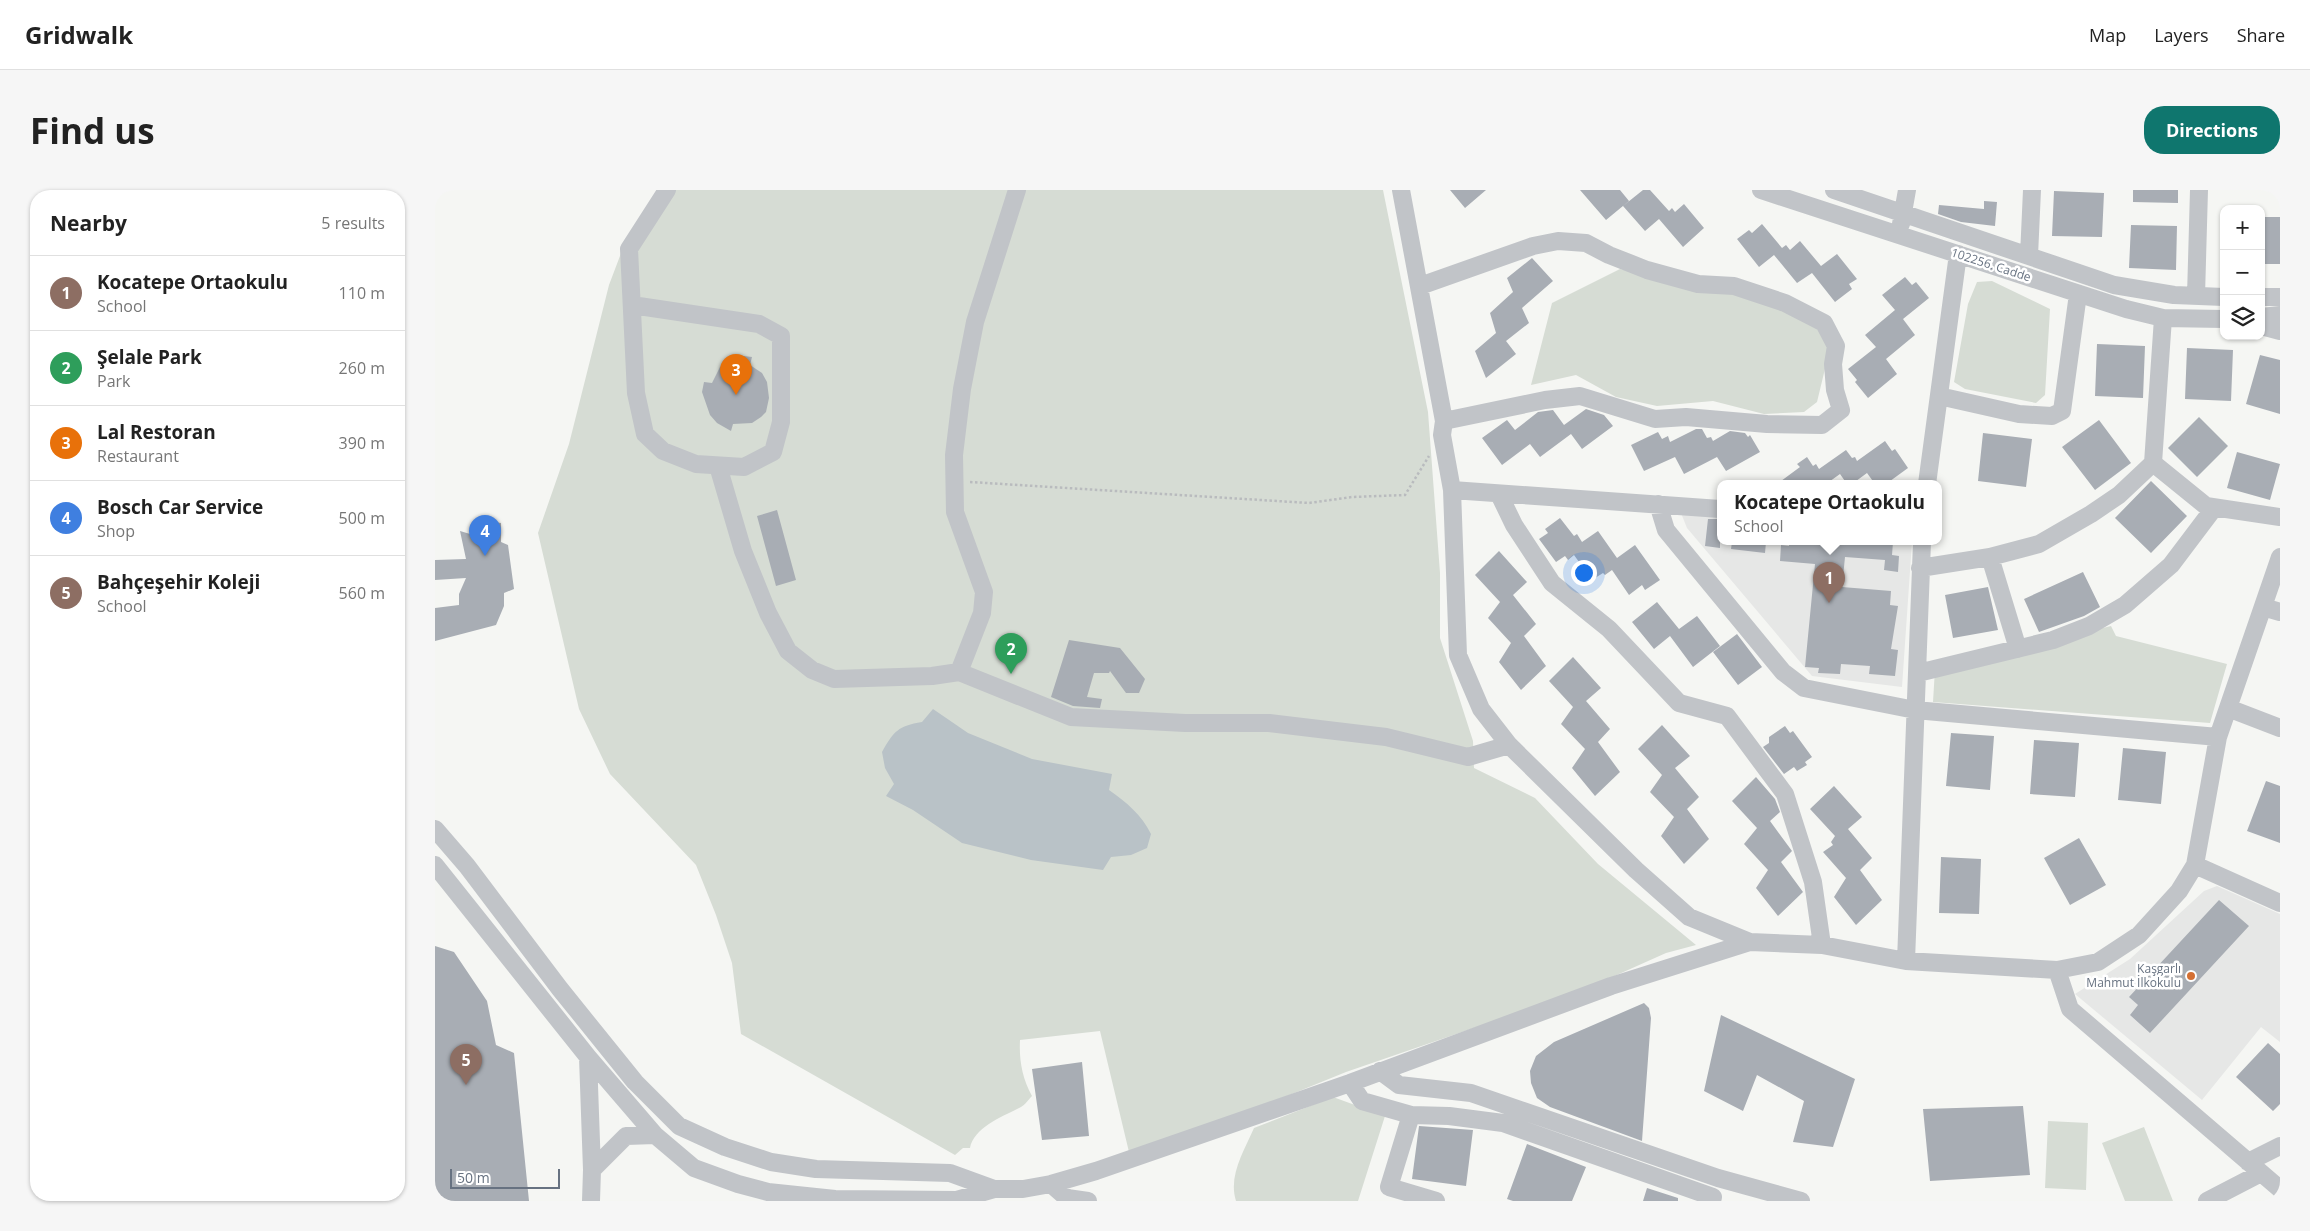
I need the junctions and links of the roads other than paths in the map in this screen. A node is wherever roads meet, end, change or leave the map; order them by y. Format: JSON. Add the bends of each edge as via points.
{"nodes":[{"id":1,"x":667,"y":190,"type":"edge"},
{"id":2,"x":1017,"y":190,"type":"edge"},
{"id":3,"x":1401,"y":190,"type":"edge"},
{"id":4,"x":1761,"y":190,"type":"edge"},
{"id":5,"x":1834,"y":190,"type":"edge"},
{"id":6,"x":1907,"y":190,"type":"edge"},
{"id":7,"x":2032,"y":190,"type":"edge"},
{"id":8,"x":2199,"y":190,"type":"edge"},
{"id":9,"x":1903,"y":212,"type":"junction"},
{"id":10,"x":1898,"y":236,"type":"junction"},
{"id":11,"x":1958,"y":254,"type":"junction"},
{"id":12,"x":2029,"y":256,"type":"junction"},
{"id":13,"x":1420,"y":286,"type":"junction"},
{"id":14,"x":2078,"y":294,"type":"junction"},
{"id":15,"x":2197,"y":296,"type":"junction"},
{"id":16,"x":2220,"y":297,"type":"edge"},
{"id":17,"x":2265,"y":297,"type":"edge"},
{"id":18,"x":2280,"y":297,"type":"edge"},
{"id":19,"x":632,"y":305,"type":"junction"},
{"id":20,"x":2280,"y":315,"type":"edge"},
{"id":21,"x":2265,"y":317,"type":"edge"},
{"id":22,"x":2163,"y":318,"type":"junction"},
{"id":23,"x":2220,"y":319,"type":"edge"},
{"id":24,"x":2265,"y":327,"type":"edge"},
{"id":25,"x":2280,"y":331,"type":"edge"},
{"id":26,"x":1939,"y":396,"type":"junction"},
{"id":27,"x":1443,"y":428,"type":"junction"},
{"id":28,"x":2153,"y":463,"type":"junction"},
{"id":29,"x":719,"y":466,"type":"junction"},
{"id":30,"x":1928,"y":480,"type":"edge"},
{"id":31,"x":1452,"y":490,"type":"junction"},
{"id":32,"x":1499,"y":494,"type":"junction"},
{"id":33,"x":1658,"y":504,"type":"junction"},
{"id":34,"x":2214,"y":508,"type":"junction"},
{"id":35,"x":1717,"y":509,"type":"edge"},
{"id":36,"x":2280,"y":517,"type":"edge"},
{"id":37,"x":1921,"y":545,"type":"edge"},
{"id":38,"x":1990,"y":557,"type":"junction"},
{"id":39,"x":2280,"y":557,"type":"edge"},
{"id":40,"x":1921,"y":568,"type":"junction"},
{"id":41,"x":2263,"y":607,"type":"junction"},
{"id":42,"x":2280,"y":612,"type":"edge"},
{"id":43,"x":2018,"y":649,"type":"junction"},
{"id":44,"x":959,"y":672,"type":"junction"},
{"id":45,"x":1918,"y":673,"type":"junction"},
{"id":46,"x":2228,"y":708,"type":"junction"},
{"id":47,"x":1915,"y":710,"type":"junction"},
{"id":48,"x":2280,"y":728,"type":"edge"},
{"id":49,"x":2218,"y":737,"type":"junction"},
{"id":50,"x":1509,"y":744,"type":"junction"},
{"id":51,"x":435,"y":828,"type":"edge"},
{"id":52,"x":435,"y":865,"type":"edge"},
{"id":53,"x":2195,"y":865,"type":"junction"},
{"id":54,"x":2280,"y":903,"type":"edge"},
{"id":55,"x":1750,"y":942,"type":"junction"},
{"id":56,"x":1822,"y":945,"type":"junction"},
{"id":57,"x":1905,"y":961,"type":"junction"},
{"id":58,"x":2057,"y":970,"type":"junction"},
{"id":59,"x":587,"y":1058,"type":"junction"},
{"id":60,"x":1380,"y":1070,"type":"junction"},
{"id":61,"x":1349,"y":1083,"type":"junction"},
{"id":62,"x":1411,"y":1115,"type":"junction"},
{"id":63,"x":655,"y":1135,"type":"junction"},
{"id":64,"x":2280,"y":1146,"type":"edge"},
{"id":65,"x":2255,"y":1167,"type":"junction"},
{"id":66,"x":592,"y":1170,"type":"junction"},
{"id":67,"x":1051,"y":1184,"type":"junction"},
{"id":68,"x":994,"y":1189,"type":"junction"},
{"id":69,"x":2280,"y":1189,"type":"edge"},
{"id":70,"x":767,"y":1196,"type":"edge"},
{"id":71,"x":591,"y":1201,"type":"edge"},
{"id":72,"x":1088,"y":1201,"type":"edge"},
{"id":73,"x":1436,"y":1201,"type":"edge"},
{"id":74,"x":1712,"y":1201,"type":"edge"},
{"id":75,"x":1801,"y":1201,"type":"edge"},
{"id":76,"x":2207,"y":1201,"type":"edge"}],
"edges":[{"from":1,"to":19,"type":"street","via":[[629,249]]},
{"from":2,"to":44,"type":"street","via":[[975,322],[962,389],[954,481],[955,512],[984,592],[982,613]]},
{"from":3,"to":13,"type":"street"},
{"from":4,"to":10,"type":"street","name":"102256. Cadde"},
{"from":5,"to":9,"type":"street","name":"102256. Cadde"},
{"from":6,"to":9,"type":"street"},
{"from":7,"to":12,"type":"street"},
{"from":8,"to":15,"type":"street"},
{"from":9,"to":10,"type":"street"},
{"from":9,"to":12,"type":"street","name":"102256. Cadde"},
{"from":10,"to":11,"type":"street","name":"102256. Cadde"},
{"from":11,"to":14,"type":"street","name":"102256. Cadde"},
{"from":11,"to":26,"type":"street"},
{"from":12,"to":15,"type":"street","name":"102256. Cadde","via":[[2114,286]]},
{"from":13,"to":27,"type":"street"},
{"from":13,"to":27,"type":"street","via":[[1533,246],[1558,241],[1586,243],[1647,270],[1698,284],[1734,286],[1785,303],[1824,323],[1836,346],[1834,382],[1841,410],[1822,426],[1686,417],[1655,419],[1580,396],[1545,400]]},
{"from":14,"to":22,"type":"street","name":"102256. Cadde"},
{"from":14,"to":26,"type":"street","via":[[2062,410],[2052,416],[2019,414]]},
{"from":15,"to":16,"type":"street","name":"102256. Cadde"},
{"from":17,"to":18,"type":"street"},
{"from":19,"to":29,"type":"street","via":[[636,393],[645,434],[663,451],[696,464]]},
{"from":19,"to":29,"type":"street","via":[[759,324],[781,336],[781,422],[773,452],[744,467]]},
{"from":20,"to":21,"type":"street"},
{"from":22,"to":23,"type":"street","name":"102256. Cadde"},
{"from":22,"to":28,"type":"street"},
{"from":24,"to":25,"type":"street"},
{"from":26,"to":30,"type":"street"},
{"from":27,"to":31,"type":"street"},
{"from":28,"to":34,"type":"street","via":[[2206,506]]},
{"from":28,"to":38,"type":"street","via":[[2119,495],[2039,544]]},
{"from":29,"to":44,"type":"street","via":[[743,551],[768,614],[788,651],[812,670],[834,680]]},
{"from":31,"to":32,"type":"street"},
{"from":31,"to":50,"type":"street","via":[[1459,655],[1481,710]]},
{"from":32,"to":33,"type":"street"},
{"from":32,"to":56,"type":"street","via":[[1514,526],[1552,584],[1609,629],[1679,703],[1727,716],[1785,794],[1813,882]]},
{"from":33,"to":35,"type":"street"},
{"from":33,"to":47,"type":"street","via":[[1666,530],[1783,672],[1803,688]]},
{"from":34,"to":36,"type":"street"},
{"from":34,"to":43,"type":"street","via":[[2171,564],[2125,605],[2089,626]]},
{"from":37,"to":40,"type":"street"},
{"from":38,"to":40,"type":"street"},
{"from":38,"to":43,"type":"street"},
{"from":39,"to":41,"type":"street"},
{"from":40,"to":45,"type":"street"},
{"from":41,"to":42,"type":"street"},
{"from":41,"to":46,"type":"street"},
{"from":43,"to":45,"type":"street"},
{"from":44,"to":50,"type":"street","via":[[1071,717],[1185,723],[1269,723],[1386,737],[1468,757]]},
{"from":45,"to":47,"type":"street"},
{"from":46,"to":48,"type":"street"},
{"from":46,"to":49,"type":"street"},
{"from":47,"to":49,"type":"street"},
{"from":47,"to":57,"type":"street"},
{"from":49,"to":53,"type":"street"},
{"from":50,"to":55,"type":"street","via":[[1636,870],[1689,917]]},
{"from":51,"to":68,"type":"street","via":[[635,1082],[679,1126],[725,1147],[771,1162],[816,1170],[950,1173]]},
{"from":52,"to":59,"type":"street"},
{"from":53,"to":54,"type":"street"},
{"from":53,"to":58,"type":"street","via":[[2179,891],[2139,935],[2098,962]]},
{"from":55,"to":56,"type":"street"},
{"from":55,"to":60,"type":"street","via":[[1611,986]]},
{"from":56,"to":57,"type":"street"},
{"from":57,"to":58,"type":"street"},
{"from":58,"to":65,"type":"street","via":[[2070,1009]]},
{"from":59,"to":63,"type":"street"},
{"from":59,"to":66,"type":"street"},
{"from":60,"to":61,"type":"street"},
{"from":60,"to":75,"type":"street","via":[[1399,1085],[1471,1093],[1718,1178]]},
{"from":61,"to":62,"type":"street","via":[[1362,1101]]},
{"from":61,"to":67,"type":"street"},
{"from":62,"to":73,"type":"street","via":[[1389,1187]]},
{"from":62,"to":74,"type":"street","via":[[1503,1123],[1713,1197]]},
{"from":63,"to":66,"type":"street","via":[[626,1136]]},
{"from":63,"to":70,"type":"street","via":[[694,1168]]},
{"from":64,"to":65,"type":"street"},
{"from":65,"to":69,"type":"street"},
{"from":65,"to":76,"type":"street"},
{"from":66,"to":71,"type":"street"},
{"from":67,"to":68,"type":"street","via":[[1023,1189]]},
{"from":67,"to":72,"type":"street","via":[[1067,1198]]},
{"from":68,"to":70,"type":"street","via":[[957,1200]]}]}
